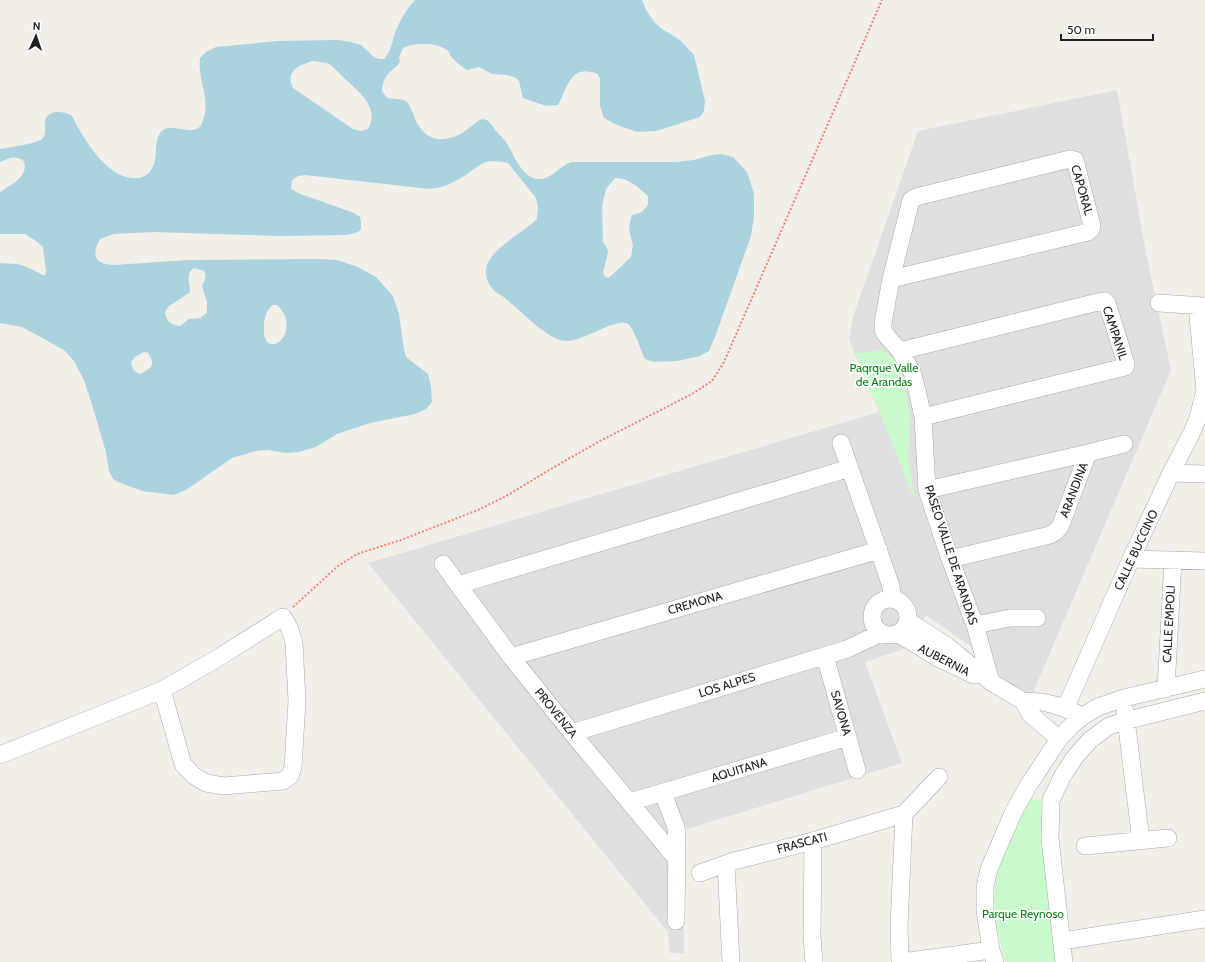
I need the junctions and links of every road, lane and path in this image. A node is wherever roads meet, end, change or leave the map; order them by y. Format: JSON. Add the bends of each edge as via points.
{"nodes":[{"id":1,"x":882,"y":0,"type":"edge"},
{"id":2,"x":911,"y":200,"type":"joint"},
{"id":3,"x":891,"y":279,"type":"junction"},
{"id":4,"x":1159,"y":303,"type":"dead end"},
{"id":5,"x":1201,"y":306,"type":"edge"},
{"id":6,"x":900,"y":351,"type":"junction"},
{"id":7,"x":1205,"y":391,"type":"edge"},
{"id":8,"x":923,"y":417,"type":"junction"},
{"id":9,"x":841,"y":443,"type":"dead end"},
{"id":10,"x":1124,"y":444,"type":"dead end"},
{"id":11,"x":1088,"y":453,"type":"junction"},
{"id":12,"x":850,"y":468,"type":"junction"},
{"id":13,"x":1171,"y":473,"type":"junction"},
{"id":14,"x":1205,"y":474,"type":"edge"},
{"id":15,"x":927,"y":490,"type":"junction"},
{"id":16,"x":879,"y":550,"type":"junction"},
{"id":17,"x":950,"y":559,"type":"junction"},
{"id":18,"x":1131,"y":559,"type":"junction"},
{"id":19,"x":1173,"y":560,"type":"junction"},
{"id":20,"x":1205,"y":561,"type":"edge"},
{"id":21,"x":442,"y":564,"type":"dead end"},
{"id":22,"x":458,"y":585,"type":"junction"},
{"id":23,"x":892,"y":599,"type":"junction"},
{"id":24,"x":283,"y":617,"type":"junction"},
{"id":25,"x":1037,"y":618,"type":"dead end"},
{"id":26,"x":975,"y":625,"type":"junction"},
{"id":27,"x":903,"y":627,"type":"junction"},
{"id":28,"x":881,"y":633,"type":"junction"},
{"id":29,"x":825,"y":656,"type":"junction"},
{"id":30,"x":511,"y":657,"type":"junction"},
{"id":31,"x":1205,"y":679,"type":"edge"},
{"id":32,"x":991,"y":682,"type":"junction"},
{"id":33,"x":1166,"y":689,"type":"junction"},
{"id":34,"x":162,"y":690,"type":"junction"},
{"id":35,"x":1124,"y":698,"type":"junction"},
{"id":36,"x":1022,"y":701,"type":"junction"},
{"id":37,"x":1205,"y":701,"type":"edge"},
{"id":38,"x":1065,"y":709,"type":"junction"},
{"id":39,"x":1083,"y":716,"type":"junction"},
{"id":40,"x":1126,"y":727,"type":"junction"},
{"id":41,"x":572,"y":733,"type":"junction"},
{"id":42,"x":848,"y":737,"type":"junction"},
{"id":43,"x":1059,"y":739,"type":"junction"},
{"id":44,"x":0,"y":755,"type":"edge"},
{"id":45,"x":857,"y":770,"type":"dead end"},
{"id":46,"x":939,"y":778,"type":"dead end"},
{"id":47,"x":1028,"y":786,"type":"junction"},
{"id":48,"x":663,"y":792,"type":"junction"},
{"id":49,"x":1051,"y":800,"type":"junction"},
{"id":50,"x":630,"y":802,"type":"junction"},
{"id":51,"x":904,"y":814,"type":"junction"},
{"id":52,"x":1168,"y":838,"type":"dead end"},
{"id":53,"x":813,"y":840,"type":"junction"},
{"id":54,"x":1141,"y":841,"type":"junction"},
{"id":55,"x":1085,"y":846,"type":"dead end"},
{"id":56,"x":676,"y":858,"type":"junction"},
{"id":57,"x":726,"y":864,"type":"junction"},
{"id":58,"x":700,"y":873,"type":"dead end"},
{"id":59,"x":1205,"y":919,"type":"edge"},
{"id":60,"x":676,"y":921,"type":"dead end"},
{"id":61,"x":1069,"y":940,"type":"junction"},
{"id":62,"x":993,"y":956,"type":"edge"},
{"id":63,"x":731,"y":962,"type":"edge"},
{"id":64,"x":814,"y":962,"type":"edge"},
{"id":65,"x":901,"y":962,"type":"edge"},
{"id":66,"x":1064,"y":962,"type":"edge"}],
"edges":[{"from":1,"to":24,"type":"path","via":[[724,362],[712,381],[478,510],[357,554],[338,566]]},
{"from":2,"to":3,"type":"street","name":"PASEO VALLE DE ARANDAS"},
{"from":2,"to":3,"type":"street","name":"CAPORAL","via":[[1073,159],[1092,226],[1088,232]]},
{"from":3,"to":6,"type":"street","name":"PASEO VALLE DE ARANDAS","via":[[883,329]]},
{"from":4,"to":5,"type":"street"},
{"from":5,"to":7,"type":"street","name":"CALLE BUCCINO"},
{"from":6,"to":8,"type":"street","name":"PASEO VALLE DE ARANDAS","via":[[912,372]]},
{"from":6,"to":8,"type":"street","name":"CAMPANIL","via":[[1102,301],[1107,303],[1125,367]]},
{"from":7,"to":13,"type":"street","name":"CALLE BUCCINO","via":[[1198,418]]},
{"from":8,"to":15,"type":"street","name":"PASEO VALLE DE ARANDAS"},
{"from":9,"to":12,"type":"street"},
{"from":10,"to":11,"type":"street"},
{"from":11,"to":15,"type":"street","name":"ARANDINA"},
{"from":11,"to":17,"type":"street","name":"ARANDINA","via":[[1056,532]]},
{"from":12,"to":16,"type":"street"},
{"from":12,"to":22,"type":"street"},
{"from":13,"to":14,"type":"street"},
{"from":13,"to":18,"type":"street","name":"CALLE BUCCINO"},
{"from":15,"to":17,"type":"street","name":"PASEO VALLE DE ARANDAS"},
{"from":16,"to":23,"type":"street","via":[[891,586]]},
{"from":16,"to":30,"type":"street","name":"CREMONA"},
{"from":17,"to":26,"type":"street","name":"PASEO VALLE DE ARANDAS"},
{"from":18,"to":19,"type":"street"},
{"from":18,"to":38,"type":"street","name":"CALLE BUCCINO"},
{"from":19,"to":20,"type":"street"},
{"from":19,"to":33,"type":"street","name":"CALLE EMPOLI"},
{"from":21,"to":22,"type":"street","name":"PROVENZA"},
{"from":22,"to":30,"type":"street","name":"PROVENZA"},
{"from":23,"to":27,"type":"street","via":[[905,607],[908,614]]},
{"from":23,"to":28,"type":"street","via":[[879,604],[872,615],[876,629]]},
{"from":24,"to":34,"type":"street"},
{"from":24,"to":34,"type":"street","via":[[294,642],[297,701],[293,767],[290,776],[283,781],[224,786],[206,783],[193,775],[183,764]]},
{"from":25,"to":26,"type":"street","via":[[1010,618]]},
{"from":26,"to":32,"type":"street","name":"PASEO VALLE DE ARANDAS"},
{"from":27,"to":28,"type":"street","via":[[890,636]]},
{"from":27,"to":32,"type":"street","name":"AUBERNIA","via":[[947,646]]},
{"from":28,"to":29,"type":"street","name":"LOS ALPES"},
{"from":29,"to":41,"type":"street","name":"LOS ALPES"},
{"from":29,"to":42,"type":"street","name":"SAVONA"},
{"from":30,"to":41,"type":"street","name":"PROVENZA"},
{"from":31,"to":33,"type":"street"},
{"from":32,"to":36,"type":"street","name":"AUBERNIA"},
{"from":33,"to":35,"type":"street"},
{"from":34,"to":44,"type":"street"},
{"from":35,"to":39,"type":"street","via":[[1098,707]]},
{"from":35,"to":40,"type":"street"},
{"from":36,"to":38,"type":"street","name":"AUBERNIA","via":[[1042,702]]},
{"from":36,"to":43,"type":"street","name":"AUBERNIA","via":[[1030,714]]},
{"from":37,"to":40,"type":"street"},
{"from":38,"to":39,"type":"street","name":"AUBERNIA"},
{"from":39,"to":43,"type":"street"},
{"from":40,"to":49,"type":"street","via":[[1109,726],[1090,740],[1063,775]]},
{"from":40,"to":54,"type":"street"},
{"from":41,"to":50,"type":"street","name":"PROVENZA"},
{"from":42,"to":45,"type":"street","name":"SAVONA"},
{"from":42,"to":48,"type":"street","name":"AQUITANA"},
{"from":43,"to":47,"type":"street"},
{"from":46,"to":51,"type":"street","name":"FRASCATI"},
{"from":47,"to":49,"type":"street"},
{"from":47,"to":62,"type":"street","via":[[1006,826],[989,869],[985,887],[985,911]]},
{"from":48,"to":50,"type":"street","name":"AQUITANA"},
{"from":48,"to":56,"type":"street","via":[[676,827]]},
{"from":49,"to":61,"type":"street","via":[[1050,839]]},
{"from":50,"to":56,"type":"street","name":"PROVENZA"},
{"from":51,"to":53,"type":"street","name":"FRASCATI"},
{"from":51,"to":65,"type":"street","via":[[899,926]]},
{"from":52,"to":54,"type":"street"},
{"from":53,"to":57,"type":"street","name":"FRASCATI"},
{"from":53,"to":64,"type":"street"},
{"from":54,"to":55,"type":"street"},
{"from":56,"to":60,"type":"street"},
{"from":57,"to":58,"type":"street","name":"FRASCATI"},
{"from":57,"to":63,"type":"street"},
{"from":59,"to":61,"type":"street"},
{"from":61,"to":66,"type":"street"},
{"from":62,"to":65,"type":"street"}]}
